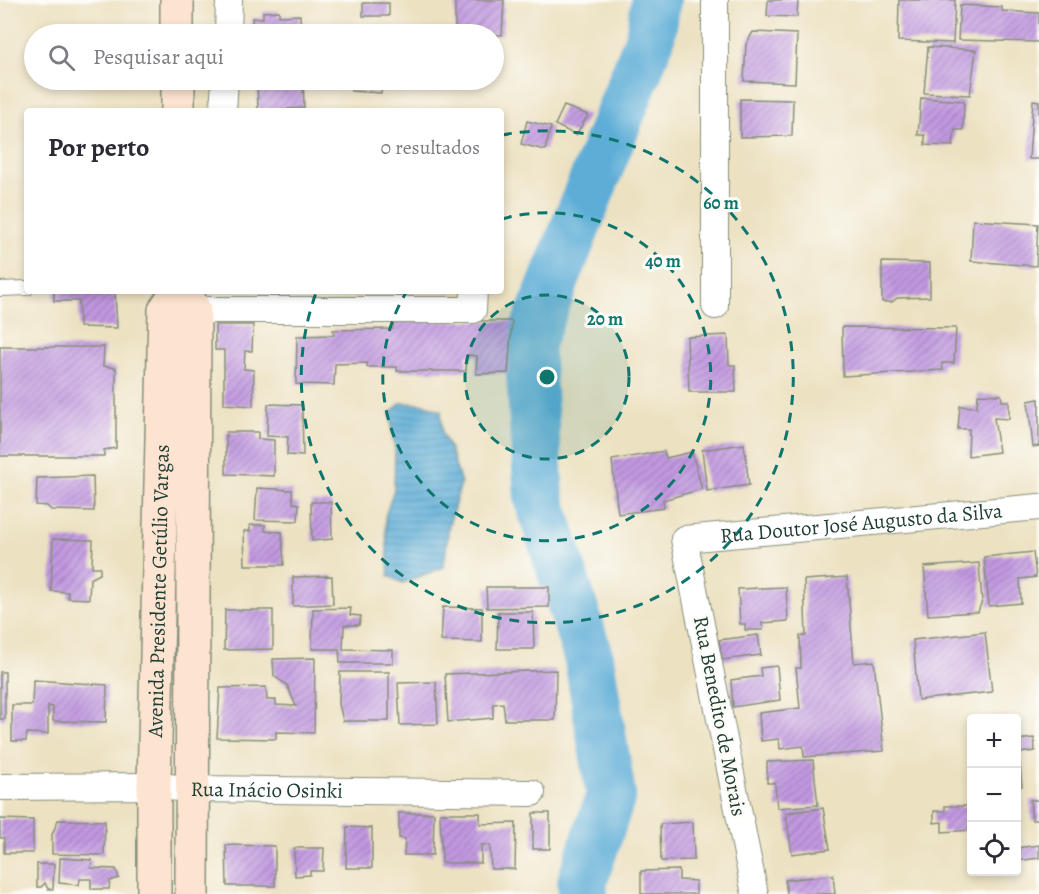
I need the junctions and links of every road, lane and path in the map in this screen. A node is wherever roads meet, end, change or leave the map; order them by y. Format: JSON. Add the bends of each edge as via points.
{"nodes":[{"id":1,"x":177,"y":0,"type":"edge"},
{"id":2,"x":229,"y":0,"type":"edge"},
{"id":3,"x":715,"y":0,"type":"edge"},
{"id":4,"x":177,"y":24,"type":"edge"},
{"id":5,"x":228,"y":24,"type":"edge"},
{"id":6,"x":178,"y":90,"type":"edge"},
{"id":7,"x":225,"y":90,"type":"edge"},
{"id":8,"x":178,"y":108,"type":"edge"},
{"id":9,"x":224,"y":108,"type":"edge"},
{"id":10,"x":24,"y":288,"type":"edge"},
{"id":11,"x":0,"y":289,"type":"edge"},
{"id":12,"x":474,"y":294,"type":"edge"},
{"id":13,"x":180,"y":300,"type":"edge"},
{"id":14,"x":715,"y":306,"type":"dead end"},
{"id":15,"x":1039,"y":507,"type":"edge"},
{"id":16,"x":684,"y":539,"type":"joint"},
{"id":17,"x":154,"y":786,"type":"junction"},
{"id":18,"x":0,"y":787,"type":"edge"},
{"id":19,"x":193,"y":789,"type":"junction"},
{"id":20,"x":532,"y":793,"type":"dead end"},
{"id":21,"x":154,"y":894,"type":"edge"},
{"id":22,"x":192,"y":894,"type":"edge"},
{"id":23,"x":755,"y":894,"type":"edge"}],
"edges":[{"from":1,"to":4,"type":"main road"},
{"from":2,"to":5,"type":"street"},
{"from":3,"to":14,"type":"street"},
{"from":6,"to":8,"type":"main road"},
{"from":7,"to":9,"type":"street"},
{"from":10,"to":11,"type":"lane"},
{"from":12,"to":13,"type":"street","via":[[473,310]]},
{"from":13,"to":17,"type":"main road","name":"Avenida Presidente Getúlio Vargas"},
{"from":13,"to":19,"type":"main road","name":"Avenida Presidente Getúlio Vargas"},
{"from":15,"to":16,"type":"street","name":"Rua Doutor José Augusto da Silva"},
{"from":16,"to":23,"type":"street","name":"Rua Benedito de Morais"},
{"from":17,"to":18,"type":"street","name":"Rua Inácio Osinki"},
{"from":17,"to":19,"type":"street","name":"Rua Inácio Osinki"},
{"from":17,"to":21,"type":"main road","name":"Avenida Presidente Getúlio Vargas"},
{"from":19,"to":20,"type":"street","name":"Rua Inácio Osinki"},
{"from":19,"to":22,"type":"main road","name":"Avenida Presidente Getúlio Vargas"}]}
